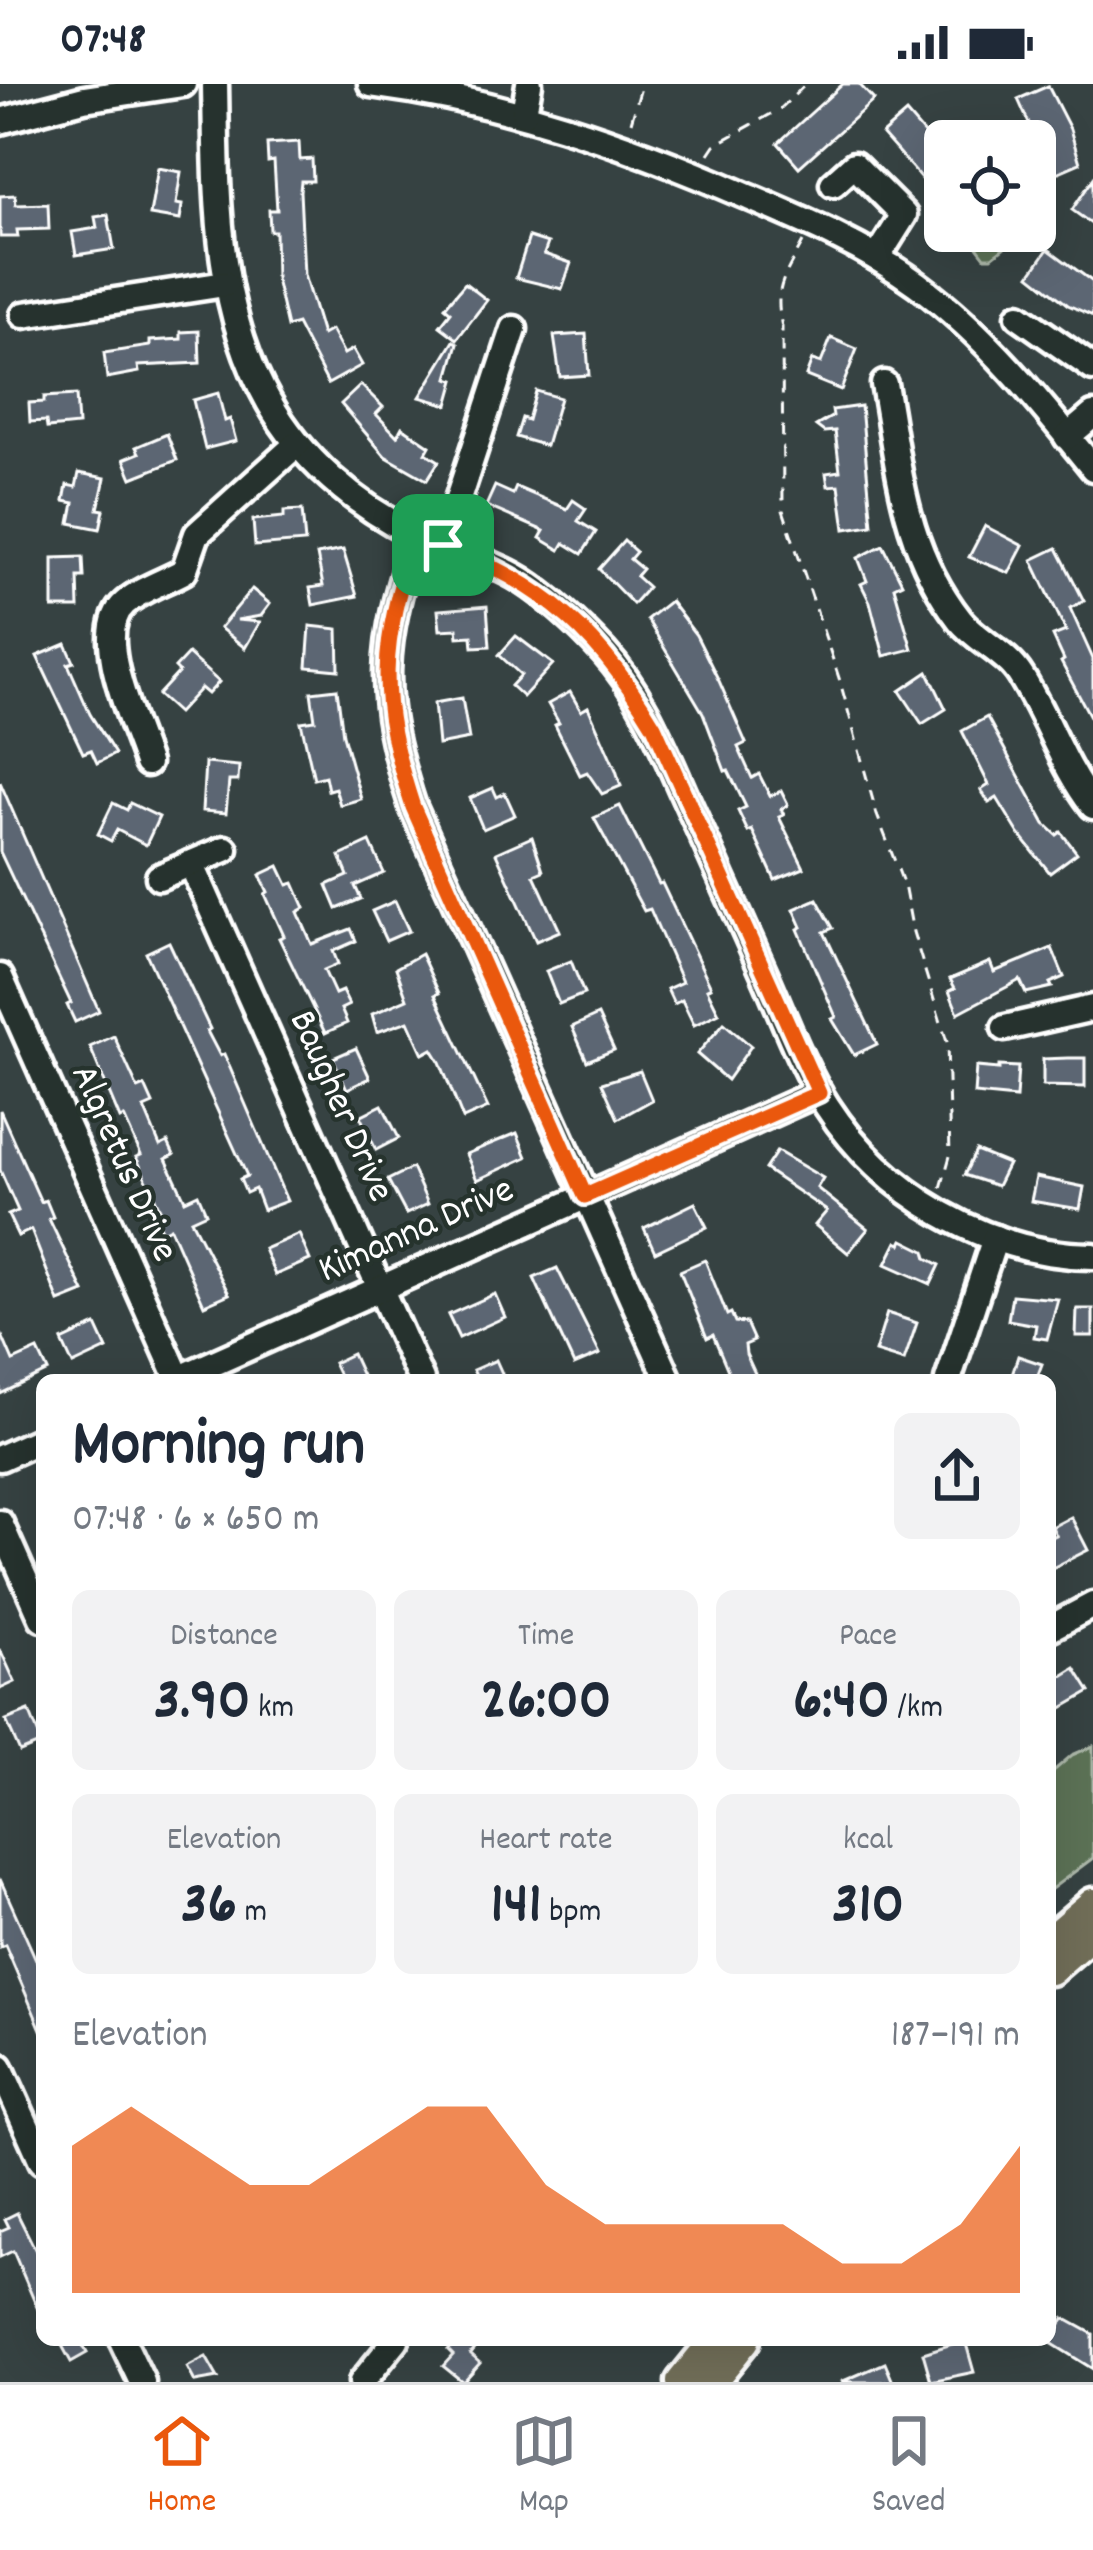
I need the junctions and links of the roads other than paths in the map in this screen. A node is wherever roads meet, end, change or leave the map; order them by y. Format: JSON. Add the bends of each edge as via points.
{"nodes":[{"id":1,"x":184,"y":84,"type":"edge"},
{"id":2,"x":215,"y":84,"type":"edge"},
{"id":3,"x":371,"y":84,"type":"edge"},
{"id":4,"x":529,"y":84,"type":"edge"},
{"id":5,"x":524,"y":113,"type":"junction"},
{"id":6,"x":0,"y":121,"type":"edge"},
{"id":7,"x":833,"y":184,"type":"dead end"},
{"id":8,"x":877,"y":258,"type":"junction"},
{"id":9,"x":225,"y":284,"type":"junction"},
{"id":10,"x":24,"y":315,"type":"dead end"},
{"id":11,"x":1019,"y":316,"type":"dead end"},
{"id":12,"x":514,"y":328,"type":"dead end"},
{"id":13,"x":1093,"y":368,"type":"edge"},
{"id":14,"x":884,"y":384,"type":"dead end"},
{"id":15,"x":1093,"y":415,"type":"edge"},
{"id":16,"x":297,"y":444,"type":"junction"},
{"id":17,"x":1084,"y":452,"type":"edge"},
{"id":18,"x":416,"y":535,"type":"junction"},
{"id":19,"x":443,"y":545,"type":"junction"},
{"id":20,"x":147,"y":763,"type":"dead end"},
{"id":21,"x":1093,"y":806,"type":"edge"},
{"id":22,"x":225,"y":849,"type":"dead end"},
{"id":23,"x":191,"y":863,"type":"junction"},
{"id":24,"x":158,"y":877,"type":"dead end"},
{"id":25,"x":0,"y":977,"type":"edge"},
{"id":26,"x":1093,"y":1008,"type":"edge"},
{"id":27,"x":1005,"y":1028,"type":"dead end"},
{"id":28,"x":819,"y":1093,"type":"junction"},
{"id":29,"x":585,"y":1196,"type":"junction"},
{"id":30,"x":995,"y":1238,"type":"junction"},
{"id":31,"x":1093,"y":1256,"type":"edge"},
{"id":32,"x":380,"y":1288,"type":"junction"},
{"id":33,"x":175,"y":1374,"type":"edge"},
{"id":34,"x":191,"y":1374,"type":"edge"},
{"id":35,"x":419,"y":1374,"type":"edge"},
{"id":36,"x":666,"y":1374,"type":"edge"},
{"id":37,"x":950,"y":1374,"type":"edge"},
{"id":38,"x":36,"y":1442,"type":"edge"},
{"id":39,"x":0,"y":1458,"type":"edge"},
{"id":40,"x":0,"y":1523,"type":"edge"},
{"id":41,"x":36,"y":1604,"type":"edge"},
{"id":42,"x":1093,"y":1605,"type":"edge"},
{"id":43,"x":1056,"y":1625,"type":"edge"},
{"id":44,"x":1093,"y":1904,"type":"edge"},
{"id":45,"x":1093,"y":1932,"type":"edge"},
{"id":46,"x":1056,"y":1936,"type":"edge"},
{"id":47,"x":1056,"y":1964,"type":"edge"},
{"id":48,"x":0,"y":2067,"type":"edge"},
{"id":49,"x":36,"y":2148,"type":"edge"},
{"id":50,"x":125,"y":2346,"type":"edge"},
{"id":51,"x":391,"y":2346,"type":"edge"},
{"id":52,"x":711,"y":2346,"type":"edge"},
{"id":53,"x":739,"y":2346,"type":"edge"},
{"id":54,"x":142,"y":2382,"type":"edge"},
{"id":55,"x":362,"y":2382,"type":"edge"},
{"id":56,"x":682,"y":2382,"type":"edge"},
{"id":57,"x":710,"y":2382,"type":"edge"}],
"edges":[{"from":1,"to":6,"type":"street"},
{"from":2,"to":9,"type":"street"},
{"from":3,"to":5,"type":"street"},
{"from":4,"to":5,"type":"street"},
{"from":5,"to":8,"type":"street","via":[[700,176]]},
{"from":7,"to":8,"type":"street","via":[[854,164],[904,215]]},
{"from":8,"to":17,"type":"street","via":[[979,335]]},
{"from":9,"to":10,"type":"street"},
{"from":9,"to":16,"type":"street","via":[[253,372]]},
{"from":11,"to":13,"type":"street"},
{"from":12,"to":19,"type":"street"},
{"from":14,"to":21,"type":"street","via":[[901,495],[921,558],[978,638],[1021,675]]},
{"from":15,"to":17,"type":"street"},
{"from":16,"to":18,"type":"street","via":[[343,488]]},
{"from":16,"to":20,"type":"street","via":[[197,534],[184,571],[125,603],[111,621],[109,643]]},
{"from":18,"to":19,"type":"street"},
{"from":18,"to":29,"type":"street","via":[[387,644],[393,746]]},
{"from":19,"to":28,"type":"street","via":[[538,592],[625,678]]},
{"from":22,"to":23,"type":"street"},
{"from":23,"to":24,"type":"street"},
{"from":23,"to":32,"type":"street","name":"Baugher Drive"},
{"from":25,"to":33,"type":"street","name":"Algretus Drive"},
{"from":26,"to":27,"type":"street"},
{"from":28,"to":29,"type":"street","name":"Kimanna Drive"},
{"from":28,"to":30,"type":"street","via":[[894,1181]]},
{"from":29,"to":32,"type":"street","name":"Kimanna Drive"},
{"from":29,"to":36,"type":"street"},
{"from":30,"to":31,"type":"street"},
{"from":30,"to":37,"type":"street"},
{"from":32,"to":34,"type":"street","name":"Kimanna Drive"},
{"from":32,"to":35,"type":"street","name":"Baugher Drive"},
{"from":38,"to":39,"type":"street"},
{"from":40,"to":41,"type":"street"},
{"from":42,"to":43,"type":"street"},
{"from":44,"to":46,"type":"main road"},
{"from":45,"to":47,"type":"main road"},
{"from":48,"to":49,"type":"street"},
{"from":50,"to":54,"type":"street"},
{"from":51,"to":55,"type":"street"},
{"from":52,"to":56,"type":"main road"},
{"from":53,"to":57,"type":"main road"}]}
